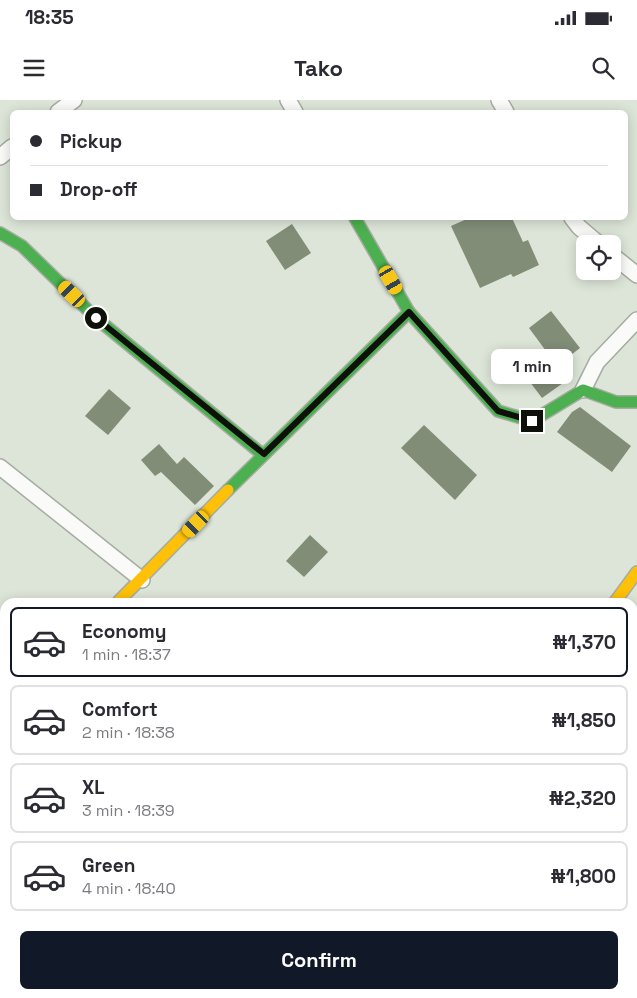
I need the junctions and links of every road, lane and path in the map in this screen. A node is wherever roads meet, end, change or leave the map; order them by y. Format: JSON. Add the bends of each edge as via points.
{"nodes":[{"id":1,"x":74,"y":100,"type":"edge"},
{"id":2,"x":61,"y":110,"type":"edge"},
{"id":3,"x":10,"y":149,"type":"edge"},
{"id":4,"x":0,"y":157,"type":"edge"},
{"id":5,"x":356,"y":220,"type":"edge"},
{"id":6,"x":573,"y":220,"type":"edge"},
{"id":7,"x":0,"y":233,"type":"edge"},
{"id":8,"x":588,"y":235,"type":"edge"},
{"id":9,"x":621,"y":262,"type":"edge"},
{"id":10,"x":637,"y":275,"type":"edge"},
{"id":11,"x":409,"y":312,"type":"junction"},
{"id":12,"x":637,"y":320,"type":"edge"},
{"id":13,"x":583,"y":390,"type":"junction"},
{"id":14,"x":637,"y":402,"type":"edge"},
{"id":15,"x":264,"y":454,"type":"junction"},
{"id":16,"x":0,"y":467,"type":"edge"},
{"id":17,"x":637,"y":572,"type":"edge"},
{"id":18,"x":142,"y":580,"type":"junction"},
{"id":19,"x":122,"y":598,"type":"edge"},
{"id":20,"x":618,"y":598,"type":"edge"}],
"edges":[{"from":1,"to":2,"type":"street"},
{"from":3,"to":4,"type":"street"},
{"from":5,"to":11,"type":"street"},
{"from":6,"to":8,"type":"street"},
{"from":7,"to":15,"type":"street","via":[[22,246],[96,318]]},
{"from":9,"to":10,"type":"street"},
{"from":11,"to":13,"type":"street","via":[[498,411],[532,421]]},
{"from":11,"to":15,"type":"street"},
{"from":12,"to":13,"type":"street","via":[[597,362]]},
{"from":13,"to":14,"type":"street","via":[[604,400]]},
{"from":15,"to":18,"type":"street"},
{"from":16,"to":18,"type":"street"},
{"from":17,"to":20,"type":"street"},
{"from":18,"to":19,"type":"street"}]}
